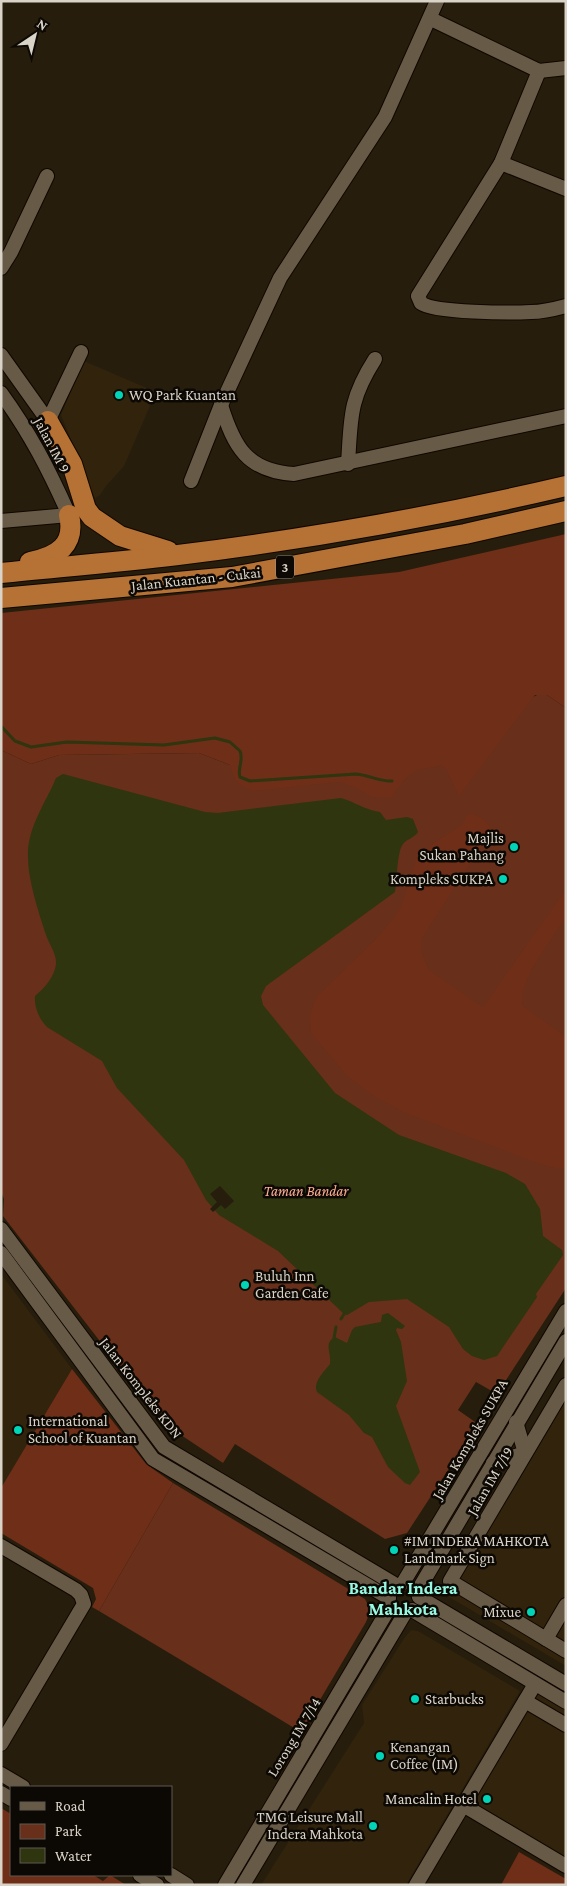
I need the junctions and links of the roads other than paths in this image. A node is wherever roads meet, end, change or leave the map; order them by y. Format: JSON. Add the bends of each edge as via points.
{"nodes":[{"id":1,"x":437,"y":1,"type":"edge"},
{"id":2,"x":431,"y":19,"type":"junction"},
{"id":3,"x":566,"y":68,"type":"edge"},
{"id":4,"x":539,"y":71,"type":"junction"},
{"id":5,"x":501,"y":163,"type":"junction"},
{"id":6,"x":47,"y":176,"type":"dead end"},
{"id":7,"x":566,"y":189,"type":"edge"},
{"id":8,"x":1,"y":268,"type":"edge"},
{"id":9,"x":566,"y":306,"type":"edge"},
{"id":10,"x":81,"y":352,"type":"dead end"},
{"id":11,"x":1,"y":355,"type":"edge"},
{"id":12,"x":375,"y":359,"type":"dead end"},
{"id":13,"x":1,"y":393,"type":"edge"},
{"id":14,"x":221,"y":405,"type":"junction"},
{"id":15,"x":566,"y":416,"type":"edge"},
{"id":16,"x":48,"y":421,"type":"junction"},
{"id":17,"x":348,"y":464,"type":"junction"},
{"id":18,"x":191,"y":481,"type":"dead end"},
{"id":19,"x":566,"y":486,"type":"edge"},
{"id":20,"x":566,"y":511,"type":"edge"},
{"id":21,"x":69,"y":515,"type":"junction"},
{"id":22,"x":1,"y":521,"type":"edge"},
{"id":23,"x":179,"y":555,"type":"junction"},
{"id":24,"x":1,"y":567,"type":"edge"},
{"id":25,"x":1,"y":573,"type":"edge"},
{"id":26,"x":1,"y":598,"type":"edge"},
{"id":27,"x":1,"y":1229,"type":"edge"},
{"id":28,"x":1,"y":1253,"type":"edge"},
{"id":29,"x":566,"y":1311,"type":"edge"},
{"id":30,"x":566,"y":1341,"type":"edge"},
{"id":31,"x":566,"y":1385,"type":"edge"},
{"id":32,"x":516,"y":1422,"type":"junction"},
{"id":33,"x":164,"y":1447,"type":"junction"},
{"id":34,"x":525,"y":1453,"type":"junction"},
{"id":35,"x":153,"y":1459,"type":"junction"},
{"id":36,"x":493,"y":1463,"type":"junction"},
{"id":37,"x":1,"y":1546,"type":"edge"},
{"id":38,"x":400,"y":1584,"type":"junction"},
{"id":39,"x":418,"y":1594,"type":"junction"},
{"id":40,"x":390,"y":1602,"type":"junction"},
{"id":41,"x":566,"y":1605,"type":"edge"},
{"id":42,"x":408,"y":1611,"type":"junction"},
{"id":43,"x":546,"y":1639,"type":"junction"},
{"id":44,"x":566,"y":1651,"type":"edge"},
{"id":45,"x":535,"y":1684,"type":"junction"},
{"id":46,"x":566,"y":1684,"type":"edge"},
{"id":47,"x":525,"y":1701,"type":"junction"},
{"id":48,"x":566,"y":1702,"type":"edge"},
{"id":49,"x":566,"y":1725,"type":"edge"},
{"id":50,"x":1,"y":1744,"type":"edge"},
{"id":51,"x":2,"y":1775,"type":"edge"},
{"id":52,"x":21,"y":1786,"type":"edge"},
{"id":53,"x":463,"y":1805,"type":"junction"},
{"id":54,"x":566,"y":1866,"type":"edge"},
{"id":55,"x":142,"y":1876,"type":"edge"},
{"id":56,"x":172,"y":1876,"type":"edge"},
{"id":57,"x":157,"y":1885,"type":"edge"},
{"id":58,"x":187,"y":1885,"type":"edge"},
{"id":59,"x":225,"y":1885,"type":"edge"},
{"id":60,"x":243,"y":1885,"type":"edge"},
{"id":61,"x":416,"y":1885,"type":"edge"}],
"edges":[{"from":1,"to":2,"type":"street"},
{"from":2,"to":4,"type":"street"},
{"from":2,"to":14,"type":"street","via":[[385,117],[280,278]]},
{"from":3,"to":4,"type":"street"},
{"from":4,"to":5,"type":"street"},
{"from":5,"to":7,"type":"street"},
{"from":5,"to":9,"type":"street","via":[[421,289],[418,296],[421,303],[433,309],[514,313]]},
{"from":6,"to":8,"type":"street"},
{"from":10,"to":16,"type":"street"},
{"from":11,"to":16,"type":"street","name":"Jalan IM 9"},
{"from":12,"to":17,"type":"street","via":[[352,405]]},
{"from":13,"to":21,"type":"street","name":"Jalan IM 9","via":[[28,430]]},
{"from":14,"to":17,"type":"street","via":[[238,448],[264,468],[294,474]]},
{"from":14,"to":18,"type":"street"},
{"from":15,"to":17,"type":"street"},
{"from":16,"to":23,"type":"highway","via":[[72,464],[86,509],[92,517],[120,536]]},
{"from":19,"to":23,"type":"highway","name":"Jalan Kuantan - Cukai","number":"3","via":[[364,526]]},
{"from":20,"to":26,"type":"highway","name":"Jalan Kuantan - Cukai","number":"3","via":[[465,534],[232,577]]},
{"from":21,"to":22,"type":"street"},
{"from":21,"to":24,"type":"highway","via":[[71,535],[55,554]]},
{"from":23,"to":25,"type":"highway","name":"Jalan Kuantan - Cukai","number":"3"},
{"from":27,"to":33,"type":"street","name":"Jalan Kompleks KDN"},
{"from":28,"to":35,"type":"street","name":"Jalan Kompleks KDN"},
{"from":29,"to":38,"type":"street","name":"Jalan Kompleks SUKPA"},
{"from":30,"to":32,"type":"street"},
{"from":31,"to":34,"type":"street","name":"Jalan IM 7/19"},
{"from":32,"to":34,"type":"street"},
{"from":32,"to":36,"type":"street"},
{"from":33,"to":35,"type":"street"},
{"from":33,"to":38,"type":"street","name":"Jalan Kompleks KDN"},
{"from":34,"to":36,"type":"street"},
{"from":34,"to":43,"type":"street","name":"Jalan IM 7/19","via":[[450,1581]]},
{"from":35,"to":40,"type":"street","name":"Jalan Kompleks KDN"},
{"from":36,"to":39,"type":"street"},
{"from":37,"to":50,"type":"street","via":[[76,1590],[84,1604]]},
{"from":38,"to":39,"type":"street","via":[[412,1586]]},
{"from":38,"to":40,"type":"street","via":[[391,1590]]},
{"from":39,"to":42,"type":"street","via":[[416,1606]]},
{"from":39,"to":46,"type":"street"},
{"from":40,"to":42,"type":"street","via":[[396,1610]]},
{"from":40,"to":59,"type":"street","name":"Lorong IM 7/14"},
{"from":41,"to":43,"type":"street"},
{"from":42,"to":45,"type":"street"},
{"from":42,"to":60,"type":"street"},
{"from":43,"to":44,"type":"street","name":"Jalan IM 7/19"},
{"from":45,"to":47,"type":"street"},
{"from":45,"to":48,"type":"street"},
{"from":47,"to":49,"type":"street"},
{"from":47,"to":53,"type":"street"},
{"from":51,"to":52,"type":"street"},
{"from":53,"to":54,"type":"street"},
{"from":53,"to":61,"type":"street"},
{"from":55,"to":57,"type":"street"},
{"from":56,"to":58,"type":"street"}]}
